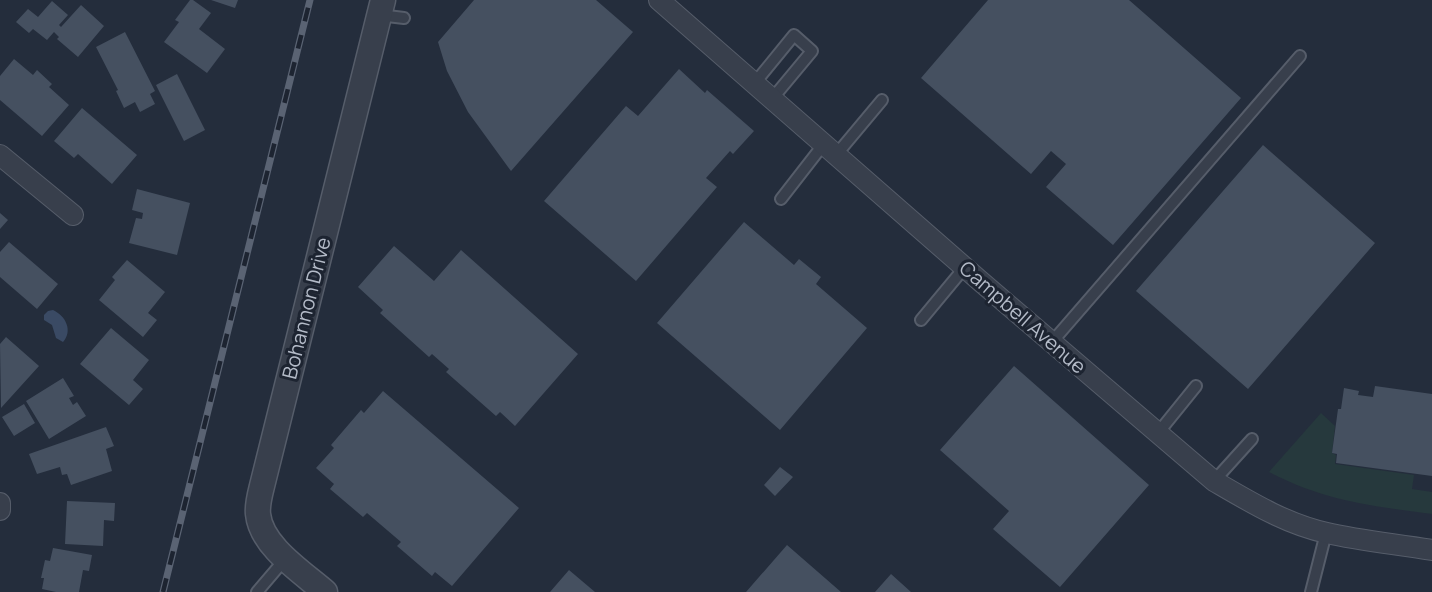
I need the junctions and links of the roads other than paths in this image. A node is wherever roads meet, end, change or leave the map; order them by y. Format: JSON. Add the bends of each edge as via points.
{"nodes":[{"id":1,"x":659,"y":0,"type":"edge"},
{"id":2,"x":381,"y":7,"type":"edge"},
{"id":3,"x":404,"y":18,"type":"dead end"},
{"id":4,"x":1300,"y":56,"type":"dead end"},
{"id":5,"x":754,"y":84,"type":"junction"},
{"id":6,"x":772,"y":99,"type":"junction"},
{"id":7,"x":882,"y":100,"type":"dead end"},
{"id":8,"x":830,"y":150,"type":"junction"},
{"id":9,"x":0,"y":155,"type":"edge"},
{"id":10,"x":782,"y":199,"type":"dead end"},
{"id":11,"x":73,"y":215,"type":"dead end"},
{"id":12,"x":965,"y":267,"type":"junction"},
{"id":13,"x":921,"y":320,"type":"dead end"},
{"id":14,"x":1052,"y":342,"type":"junction"},
{"id":15,"x":1196,"y":386,"type":"dead end"},
{"id":16,"x":1158,"y":433,"type":"junction"},
{"id":17,"x":1252,"y":439,"type":"dead end"},
{"id":18,"x":1214,"y":481,"type":"junction"},
{"id":19,"x":0,"y":503,"type":"edge"},
{"id":20,"x":0,"y":510,"type":"edge"},
{"id":21,"x":1326,"y":533,"type":"junction"},
{"id":22,"x":1432,"y":550,"type":"edge"},
{"id":23,"x":286,"y":558,"type":"junction"},
{"id":24,"x":257,"y":592,"type":"edge"},
{"id":25,"x":325,"y":592,"type":"edge"},
{"id":26,"x":1311,"y":592,"type":"edge"}],
"edges":[{"from":1,"to":5,"type":"street","name":"Campbell Avenue"},
{"from":2,"to":3,"type":"lane"},
{"from":2,"to":23,"type":"street","name":"Bohannon Drive","via":[[257,513],[263,532]]},
{"from":4,"to":14,"type":"lane"},
{"from":5,"to":6,"type":"street","name":"Campbell Avenue"},
{"from":5,"to":6,"type":"lane","via":[[794,35],[812,51]]},
{"from":6,"to":8,"type":"street","name":"Campbell Avenue"},
{"from":7,"to":8,"type":"lane"},
{"from":8,"to":10,"type":"lane"},
{"from":8,"to":12,"type":"street","name":"Campbell Avenue"},
{"from":9,"to":11,"type":"street"},
{"from":12,"to":13,"type":"lane"},
{"from":12,"to":14,"type":"street","name":"Campbell Avenue"},
{"from":14,"to":16,"type":"street","name":"Campbell Avenue"},
{"from":15,"to":16,"type":"lane"},
{"from":16,"to":18,"type":"street","name":"Campbell Avenue"},
{"from":17,"to":18,"type":"lane"},
{"from":18,"to":21,"type":"street","name":"Campbell Avenue","via":[[1254,505]]},
{"from":19,"to":20,"type":"street"},
{"from":21,"to":22,"type":"street","name":"Campbell Avenue"},
{"from":21,"to":26,"type":"lane"},
{"from":23,"to":24,"type":"lane"},
{"from":23,"to":25,"type":"street","name":"Bohannon Drive"}]}
